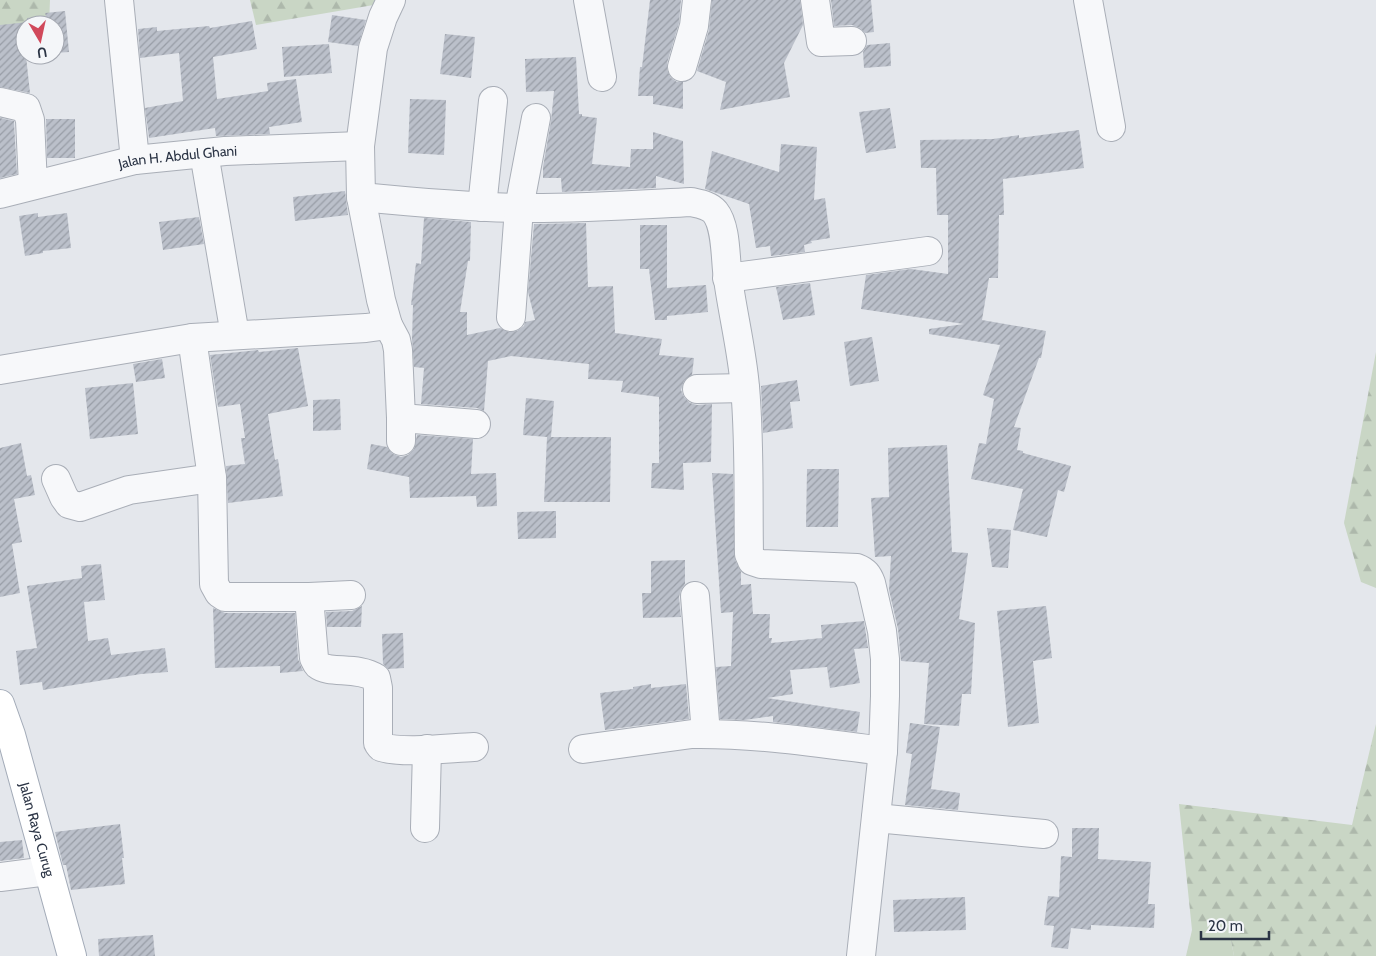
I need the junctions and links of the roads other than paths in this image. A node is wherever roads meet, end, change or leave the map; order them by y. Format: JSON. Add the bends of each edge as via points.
{"nodes":[{"id":1,"x":119,"y":0,"type":"edge"},
{"id":2,"x":391,"y":0,"type":"edge"},
{"id":3,"x":588,"y":0,"type":"edge"},
{"id":4,"x":697,"y":0,"type":"edge"},
{"id":5,"x":815,"y":0,"type":"edge"},
{"id":6,"x":1088,"y":0,"type":"edge"},
{"id":7,"x":852,"y":41,"type":"dead end"},
{"id":8,"x":682,"y":66,"type":"dead end"},
{"id":9,"x":602,"y":77,"type":"dead end"},
{"id":10,"x":493,"y":101,"type":"dead end"},
{"id":11,"x":0,"y":102,"type":"edge"},
{"id":12,"x":536,"y":118,"type":"dead end"},
{"id":13,"x":1111,"y":127,"type":"dead end"},
{"id":14,"x":360,"y":146,"type":"junction"},
{"id":15,"x":204,"y":153,"type":"junction"},
{"id":16,"x":135,"y":160,"type":"junction"},
{"id":17,"x":33,"y":184,"type":"junction"},
{"id":18,"x":0,"y":194,"type":"edge"},
{"id":19,"x":361,"y":197,"type":"junction"},
{"id":20,"x":482,"y":207,"type":"junction"},
{"id":21,"x":519,"y":208,"type":"junction"},
{"id":22,"x":928,"y":251,"type":"dead end"},
{"id":23,"x":727,"y":278,"type":"junction"},
{"id":24,"x":511,"y":317,"type":"dead end"},
{"id":25,"x":388,"y":325,"type":"junction"},
{"id":26,"x":235,"y":335,"type":"junction"},
{"id":27,"x":192,"y":338,"type":"junction"},
{"id":28,"x":0,"y":370,"type":"edge"},
{"id":29,"x":745,"y":388,"type":"junction"},
{"id":30,"x":697,"y":389,"type":"dead end"},
{"id":31,"x":476,"y":424,"type":"dead end"},
{"id":32,"x":212,"y":478,"type":"junction"},
{"id":33,"x":56,"y":479,"type":"dead end"},
{"id":34,"x":351,"y":594,"type":"dead end"},
{"id":35,"x":695,"y":596,"type":"dead end"},
{"id":36,"x":309,"y":597,"type":"junction"},
{"id":37,"x":0,"y":704,"type":"edge"},
{"id":38,"x":706,"y":734,"type":"junction"},
{"id":39,"x":474,"y":747,"type":"dead end"},
{"id":40,"x":426,"y":749,"type":"junction"},
{"id":41,"x":582,"y":749,"type":"dead end"},
{"id":42,"x":883,"y":751,"type":"junction"},
{"id":43,"x":876,"y":818,"type":"junction"},
{"id":44,"x":425,"y":828,"type":"dead end"},
{"id":45,"x":1044,"y":834,"type":"dead end"},
{"id":46,"x":48,"y":871,"type":"junction"},
{"id":47,"x":0,"y":877,"type":"edge"},
{"id":48,"x":72,"y":956,"type":"edge"},
{"id":49,"x":861,"y":956,"type":"edge"}],
"edges":[{"from":1,"to":16,"type":"street"},
{"from":2,"to":14,"type":"street","via":[[373,48]]},
{"from":3,"to":9,"type":"street"},
{"from":4,"to":8,"type":"street","via":[[694,26]]},
{"from":5,"to":7,"type":"street","via":[[821,42]]},
{"from":6,"to":13,"type":"street"},
{"from":10,"to":20,"type":"street"},
{"from":11,"to":17,"type":"street","via":[[28,111]]},
{"from":12,"to":21,"type":"street"},
{"from":14,"to":15,"type":"street","name":"Jalan H. Abdul Ghani"},
{"from":14,"to":19,"type":"street"},
{"from":15,"to":16,"type":"street","name":"Jalan H. Abdul Ghani"},
{"from":15,"to":26,"type":"street"},
{"from":16,"to":17,"type":"street","name":"Jalan H. Abdul Ghani"},
{"from":17,"to":18,"type":"street","name":"Jalan H. Abdul Ghani"},
{"from":19,"to":20,"type":"street"},
{"from":19,"to":25,"type":"street"},
{"from":20,"to":21,"type":"street"},
{"from":21,"to":23,"type":"street","via":[[691,202],[706,205],[715,212],[722,226]]},
{"from":21,"to":24,"type":"street"},
{"from":22,"to":23,"type":"street"},
{"from":23,"to":29,"type":"street"},
{"from":25,"to":26,"type":"street"},
{"from":25,"to":31,"type":"street","via":[[398,350],[401,430]]},
{"from":26,"to":27,"type":"street"},
{"from":27,"to":28,"type":"street"},
{"from":27,"to":32,"type":"street"},
{"from":29,"to":30,"type":"street"},
{"from":29,"to":42,"type":"street","via":[[749,554],[752,561],[761,564],[856,568],[868,575],[882,631],[885,659]]},
{"from":32,"to":33,"type":"street","via":[[129,490],[80,507],[69,504]]},
{"from":32,"to":36,"type":"street","via":[[214,584],[220,593],[226,597]]},
{"from":34,"to":36,"type":"street"},
{"from":35,"to":38,"type":"street"},
{"from":36,"to":40,"type":"street","via":[[314,658],[319,665],[363,671],[376,678],[378,743],[381,747]]},
{"from":37,"to":46,"type":"main road","name":"Jalan Raya Curug"},
{"from":38,"to":41,"type":"street"},
{"from":38,"to":42,"type":"street","via":[[785,738]]},
{"from":39,"to":40,"type":"street"},
{"from":40,"to":44,"type":"street"},
{"from":42,"to":43,"type":"street"},
{"from":43,"to":45,"type":"street"},
{"from":43,"to":49,"type":"street"},
{"from":46,"to":47,"type":"street"},
{"from":46,"to":48,"type":"main road","name":"Jalan Raya Curug"}]}
